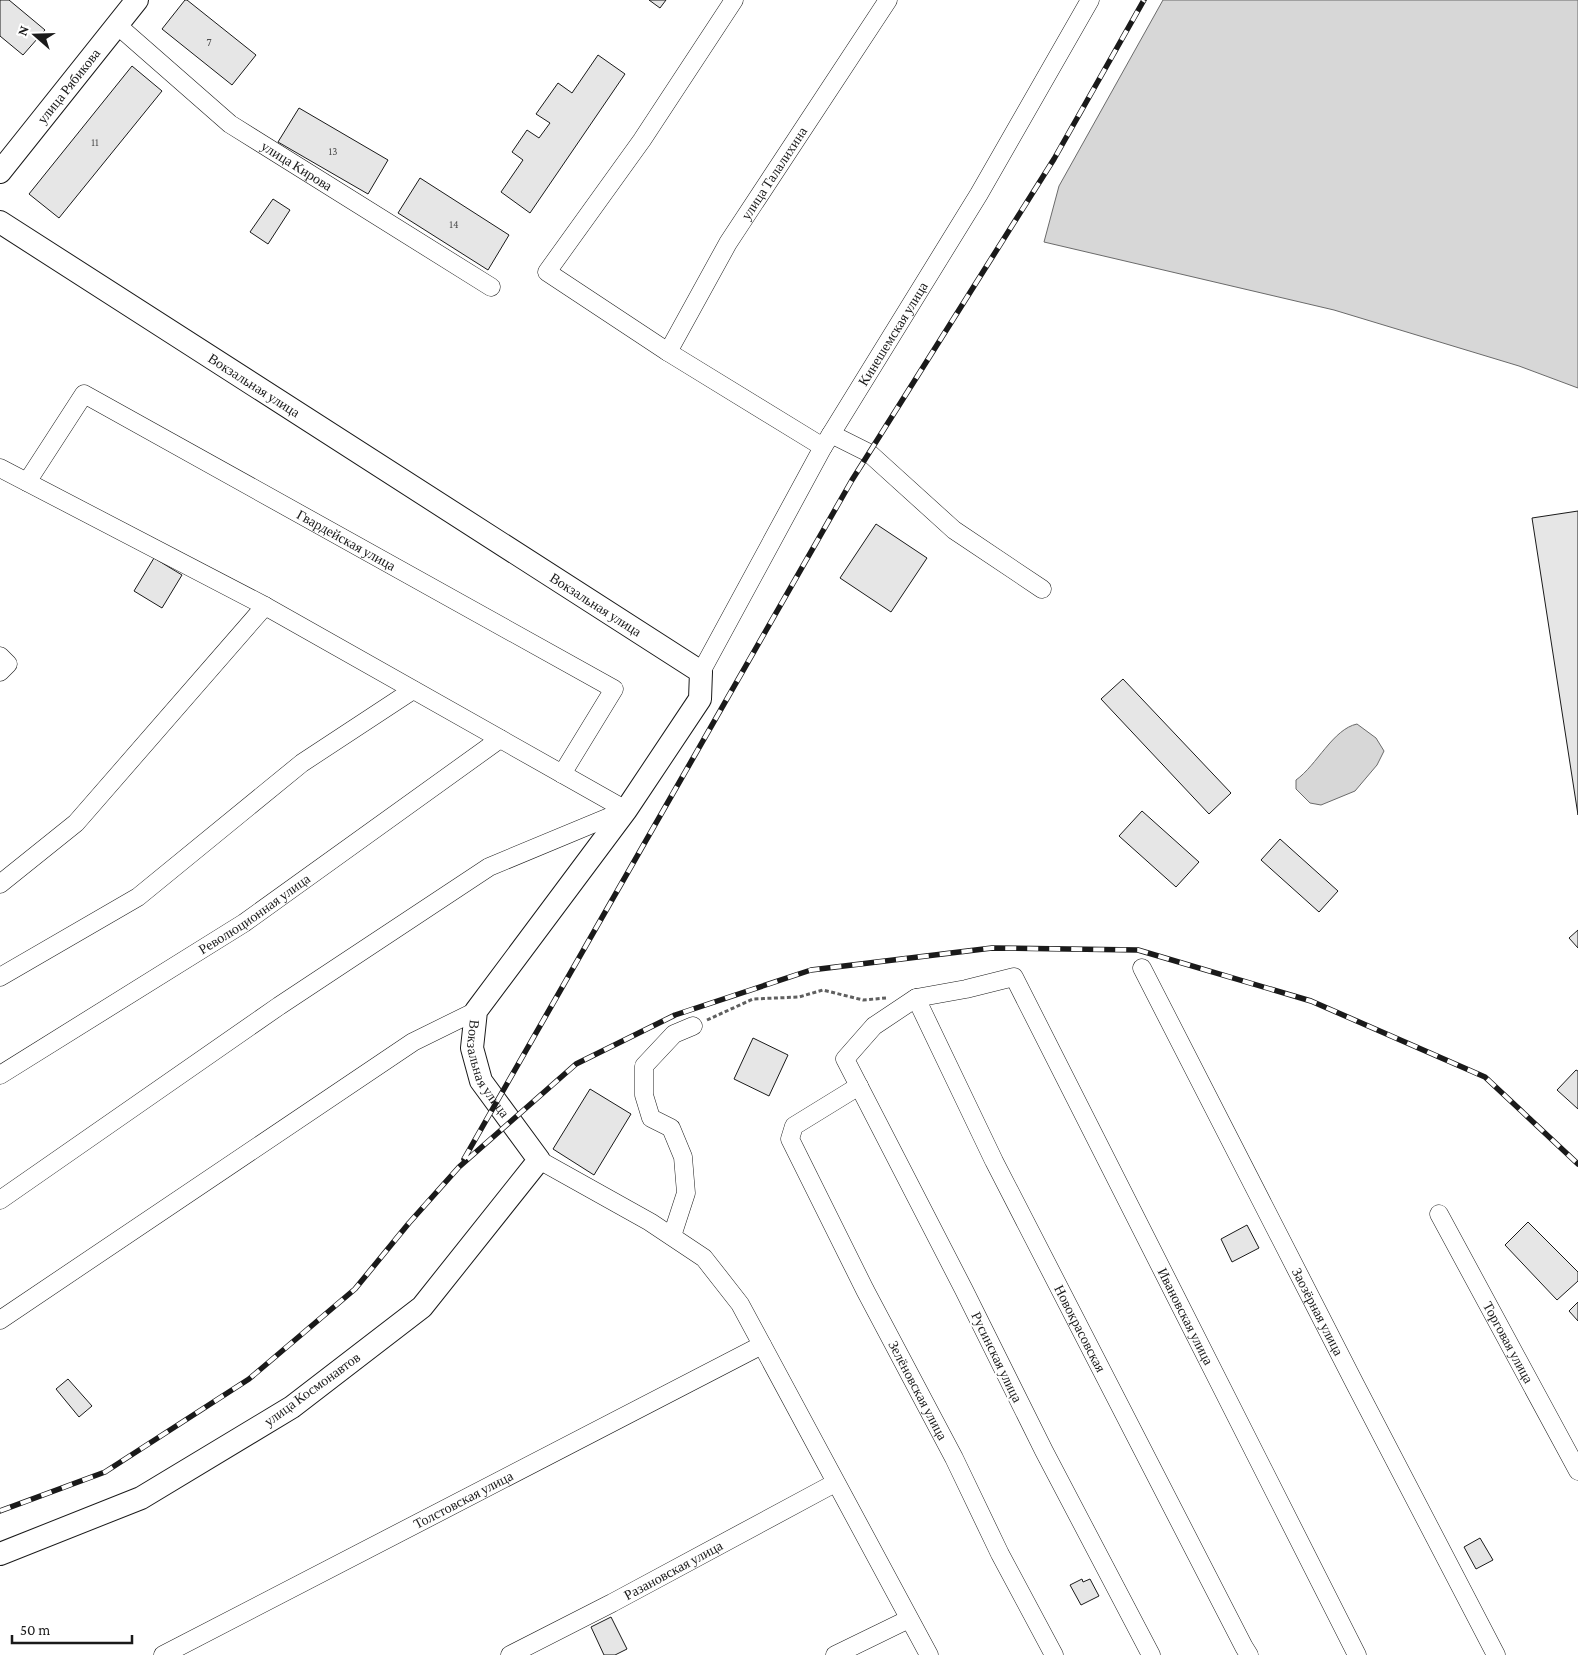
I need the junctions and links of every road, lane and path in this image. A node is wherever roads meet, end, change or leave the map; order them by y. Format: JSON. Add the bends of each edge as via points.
{"nodes":[{"id":1,"x":734,"y":0,"type":"edge"},
{"id":2,"x":888,"y":0,"type":"edge"},
{"id":3,"x":1090,"y":0,"type":"edge"},
{"id":4,"x":131,"y":2,"type":"edge"},
{"id":5,"x":117,"y":25,"type":"junction"},
{"id":6,"x":0,"y":172,"type":"edge"},
{"id":7,"x":0,"y":222,"type":"edge"},
{"id":8,"x":491,"y":287,"type":"dead end"},
{"id":9,"x":668,"y":352,"type":"junction"},
{"id":10,"x":827,"y":440,"type":"junction"},
{"id":11,"x":0,"y":468,"type":"edge"},
{"id":12,"x":27,"y":482,"type":"junction"},
{"id":13,"x":1042,"y":589,"type":"dead end"},
{"id":14,"x":266,"y":606,"type":"junction"},
{"id":15,"x":0,"y":656,"type":"edge"},
{"id":16,"x":0,"y":672,"type":"edge"},
{"id":17,"x":701,"y":672,"type":"junction"},
{"id":18,"x":413,"y":690,"type":"junction"},
{"id":19,"x":500,"y":738,"type":"junction"},
{"id":20,"x":562,"y":774,"type":"junction"},
{"id":21,"x":626,"y":810,"type":"junction"},
{"id":22,"x":0,"y":884,"type":"edge"},
{"id":23,"x":1142,"y":968,"type":"dead end"},
{"id":24,"x":0,"y":977,"type":"edge"},
{"id":25,"x":916,"y":998,"type":"junction"},
{"id":26,"x":476,"y":1011,"type":"junction"},
{"id":27,"x":693,"y":1026,"type":"joint"},
{"id":28,"x":0,"y":1075,"type":"edge"},
{"id":29,"x":859,"y":1086,"type":"junction"},
{"id":30,"x":539,"y":1160,"type":"junction"},
{"id":31,"x":0,"y":1200,"type":"edge"},
{"id":32,"x":1439,"y":1214,"type":"dead end"},
{"id":33,"x":672,"y":1236,"type":"junction"},
{"id":34,"x":0,"y":1320,"type":"edge"},
{"id":35,"x":762,"y":1346,"type":"junction"},
{"id":36,"x":1578,"y":1471,"type":"edge"},
{"id":37,"x":835,"y":1483,"type":"junction"},
{"id":38,"x":0,"y":1554,"type":"edge"},
{"id":39,"x":909,"y":1619,"type":"junction"},
{"id":40,"x":1352,"y":1654,"type":"edge"},
{"id":41,"x":163,"y":1655,"type":"edge"},
{"id":42,"x":510,"y":1655,"type":"edge"},
{"id":43,"x":835,"y":1655,"type":"edge"},
{"id":44,"x":929,"y":1655,"type":"edge"},
{"id":45,"x":1054,"y":1655,"type":"edge"},
{"id":46,"x":1150,"y":1655,"type":"edge"},
{"id":47,"x":1249,"y":1655,"type":"edge"},
{"id":48,"x":1496,"y":1655,"type":"edge"}],
"edges":[{"from":1,"to":9,"type":"street","via":[[642,140],[547,272]]},
{"from":2,"to":9,"type":"street","name":"улица Талалихина","via":[[728,243]]},
{"from":3,"to":10,"type":"street","name":"Кинешемская улица","via":[[974,202]]},
{"from":4,"to":5,"type":"main road","name":"улица Рябикова"},
{"from":5,"to":6,"type":"main road","name":"улица Рябикова"},
{"from":5,"to":8,"type":"street","name":"улица Кирова","via":[[230,124]]},
{"from":7,"to":17,"type":"main road","name":"Вокзальная улица"},
{"from":9,"to":10,"type":"street"},
{"from":10,"to":13,"type":"street","via":[[869,453],[954,530]]},
{"from":10,"to":17,"type":"street","name":"Кинешемская улица"},
{"from":11,"to":12,"type":"street"},
{"from":12,"to":14,"type":"street"},
{"from":12,"to":20,"type":"street","name":"Гвардейская улица","via":[[84,394],[614,689]]},
{"from":14,"to":18,"type":"street"},
{"from":14,"to":22,"type":"street","via":[[76,823]]},
{"from":15,"to":16,"type":"street","via":[[8,664]]},
{"from":17,"to":21,"type":"main road","name":"Вокзальная улица","via":[[700,699]]},
{"from":18,"to":19,"type":"street"},
{"from":18,"to":24,"type":"street","via":[[302,763],[138,897]]},
{"from":19,"to":20,"type":"street"},
{"from":19,"to":28,"type":"street","name":"Революционная улица","via":[[244,922]]},
{"from":20,"to":21,"type":"street"},
{"from":21,"to":26,"type":"main road","name":"Вокзальная улица"},
{"from":21,"to":31,"type":"street","via":[[489,867],[279,1006]]},
{"from":23,"to":48,"type":"street","name":"Заозёрная улица"},
{"from":25,"to":27,"type":"path","via":[[863,1000],[823,990],[799,997],[752,999]]},
{"from":25,"to":29,"type":"street","name":"Русинская улица","via":[[874,1026],[845,1059]]},
{"from":25,"to":40,"type":"street","name":"Ивановская улица","via":[[1014,977]]},
{"from":25,"to":47,"type":"street","name":"Новокрасовская","via":[[994,1161]]},
{"from":26,"to":30,"type":"main road","name":"Вокзальная улица","via":[[472,1048],[481,1081]]},
{"from":26,"to":34,"type":"street","via":[[413,1042]]},
{"from":27,"to":33,"type":"street","via":[[674,1034],[644,1066],[644,1094],[651,1118],[671,1128],[683,1158],[686,1193]]},
{"from":29,"to":45,"type":"street","name":"Зелёновская улица","via":[[794,1126],[790,1139]]},
{"from":29,"to":46,"type":"street","name":"Русинская улица"},
{"from":30,"to":33,"type":"street"},
{"from":30,"to":38,"type":"main road","name":"улица Космонавтов","via":[[422,1308],[292,1407],[141,1498]]},
{"from":32,"to":36,"type":"street","name":"Торговая улица"},
{"from":33,"to":35,"type":"street","via":[[704,1258],[740,1304]]},
{"from":35,"to":37,"type":"street"},
{"from":35,"to":41,"type":"street","name":"Толстовская улица"},
{"from":37,"to":39,"type":"street"},
{"from":37,"to":42,"type":"street","name":"Разановская улица"},
{"from":39,"to":43,"type":"street"},
{"from":39,"to":44,"type":"street"}]}
